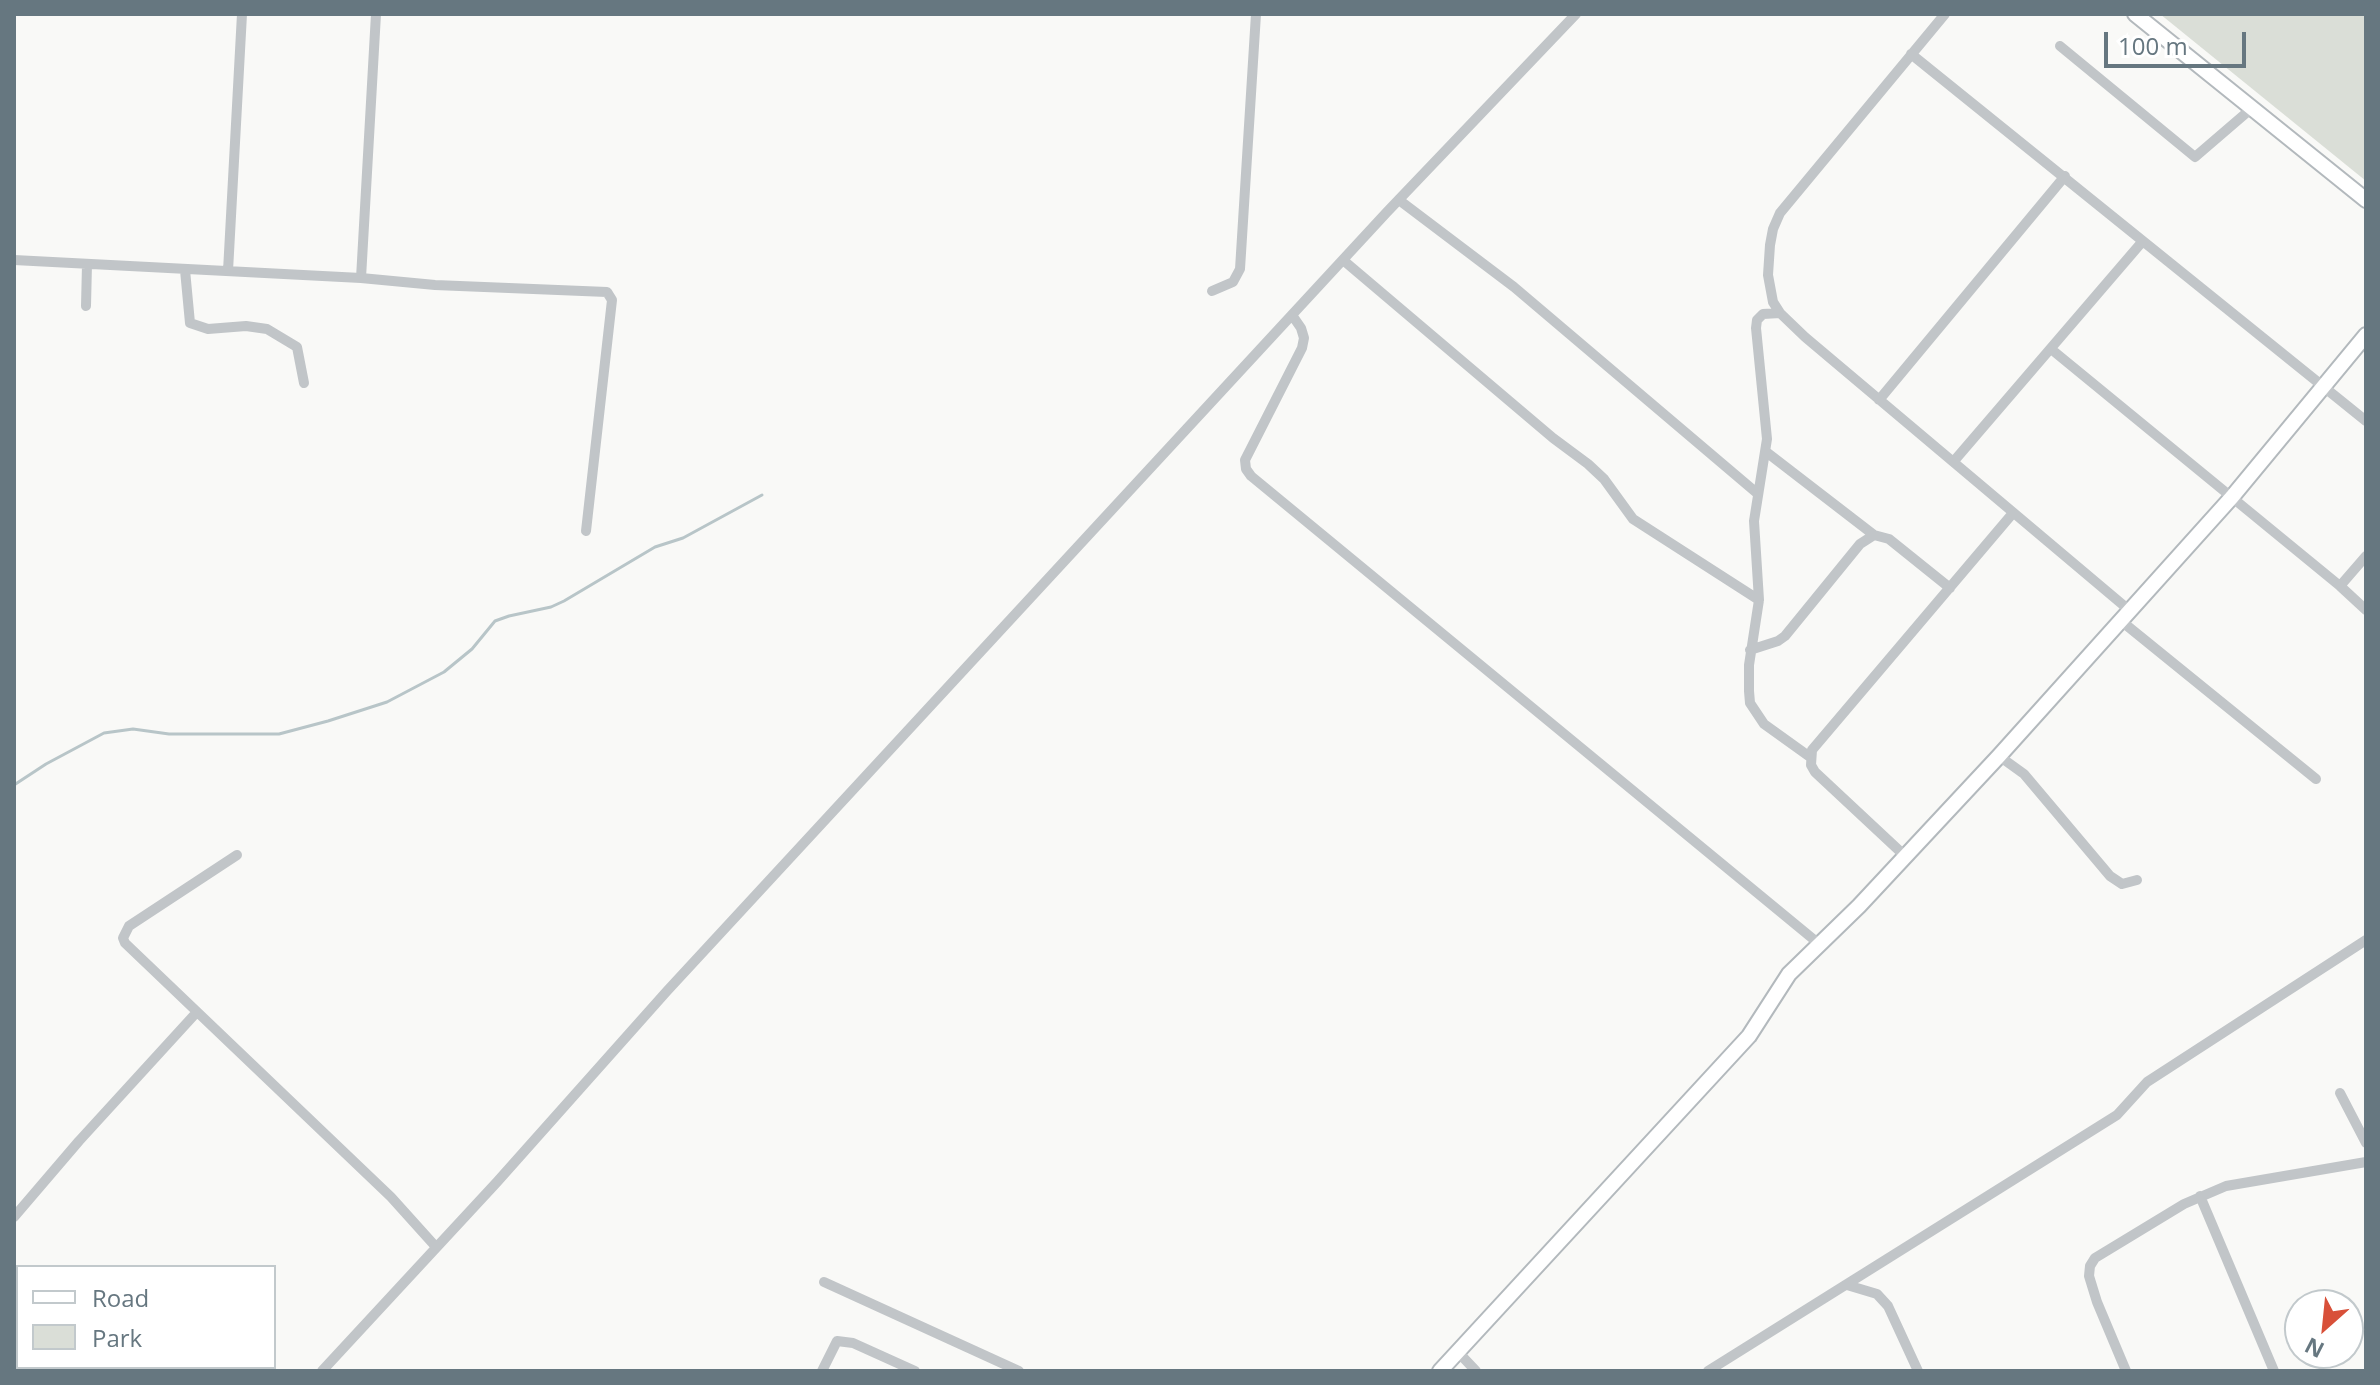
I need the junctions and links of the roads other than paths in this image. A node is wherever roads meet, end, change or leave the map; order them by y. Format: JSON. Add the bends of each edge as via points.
{"nodes":[{"id":1,"x":242,"y":14,"type":"edge"},
{"id":2,"x":376,"y":14,"type":"edge"},
{"id":3,"x":1256,"y":14,"type":"edge"},
{"id":4,"x":1576,"y":14,"type":"edge"},
{"id":5,"x":1945,"y":14,"type":"edge"},
{"id":6,"x":2135,"y":14,"type":"edge"},
{"id":7,"x":2060,"y":46,"type":"dead end"},
{"id":8,"x":1911,"y":54,"type":"junction"},
{"id":9,"x":2252,"y":108,"type":"junction"},
{"id":10,"x":2065,"y":176,"type":"junction"},
{"id":11,"x":1399,"y":200,"type":"junction"},
{"id":12,"x":2366,"y":200,"type":"edge"},
{"id":13,"x":2142,"y":242,"type":"junction"},
{"id":14,"x":14,"y":260,"type":"edge"},
{"id":15,"x":1343,"y":260,"type":"junction"},
{"id":16,"x":87,"y":264,"type":"junction"},
{"id":17,"x":185,"y":270,"type":"junction"},
{"id":18,"x":228,"y":271,"type":"junction"},
{"id":19,"x":361,"y":278,"type":"junction"},
{"id":20,"x":1212,"y":291,"type":"dead end"},
{"id":21,"x":86,"y":306,"type":"dead end"},
{"id":22,"x":1780,"y":313,"type":"junction"},
{"id":23,"x":1292,"y":315,"type":"junction"},
{"id":24,"x":2366,"y":335,"type":"edge"},
{"id":25,"x":2051,"y":349,"type":"junction"},
{"id":26,"x":304,"y":383,"type":"dead end"},
{"id":27,"x":2323,"y":387,"type":"junction"},
{"id":28,"x":1879,"y":400,"type":"junction"},
{"id":29,"x":2366,"y":421,"type":"edge"},
{"id":30,"x":1765,"y":451,"type":"junction"},
{"id":31,"x":1954,"y":461,"type":"junction"},
{"id":32,"x":1758,"y":494,"type":"junction"},
{"id":33,"x":2232,"y":497,"type":"junction"},
{"id":34,"x":2013,"y":513,"type":"junction"},
{"id":35,"x":586,"y":531,"type":"dead end"},
{"id":36,"x":1874,"y":535,"type":"junction"},
{"id":37,"x":2366,"y":556,"type":"edge"},
{"id":38,"x":2340,"y":586,"type":"junction"},
{"id":39,"x":1950,"y":588,"type":"junction"},
{"id":40,"x":1759,"y":600,"type":"junction"},
{"id":41,"x":2366,"y":610,"type":"edge"},
{"id":42,"x":2125,"y":615,"type":"junction"},
{"id":43,"x":1750,"y":650,"type":"junction"},
{"id":44,"x":1999,"y":756,"type":"junction"},
{"id":45,"x":1810,"y":757,"type":"junction"},
{"id":46,"x":2316,"y":779,"type":"dead end"},
{"id":47,"x":237,"y":855,"type":"dead end"},
{"id":48,"x":1905,"y":856,"type":"junction"},
{"id":49,"x":2137,"y":880,"type":"dead end"},
{"id":50,"x":2366,"y":940,"type":"edge"},
{"id":51,"x":1818,"y":943,"type":"junction"},
{"id":52,"x":196,"y":1013,"type":"junction"},
{"id":53,"x":2340,"y":1093,"type":"dead end"},
{"id":54,"x":2366,"y":1143,"type":"edge"},
{"id":55,"x":2366,"y":1162,"type":"edge"},
{"id":56,"x":2200,"y":1196,"type":"junction"},
{"id":57,"x":14,"y":1217,"type":"edge"},
{"id":58,"x":436,"y":1247,"type":"junction"},
{"id":59,"x":824,"y":1282,"type":"dead end"},
{"id":60,"x":1847,"y":1285,"type":"junction"},
{"id":61,"x":1458,"y":1352,"type":"junction"},
{"id":62,"x":322,"y":1371,"type":"edge"},
{"id":63,"x":822,"y":1371,"type":"edge"},
{"id":64,"x":915,"y":1371,"type":"edge"},
{"id":65,"x":1019,"y":1371,"type":"edge"},
{"id":66,"x":1440,"y":1371,"type":"edge"},
{"id":67,"x":1476,"y":1371,"type":"edge"},
{"id":68,"x":1708,"y":1371,"type":"edge"},
{"id":69,"x":1918,"y":1371,"type":"edge"},
{"id":70,"x":2126,"y":1371,"type":"edge"},
{"id":71,"x":2274,"y":1371,"type":"edge"}],
"edges":[{"from":1,"to":18,"type":"street"},
{"from":2,"to":19,"type":"street"},
{"from":3,"to":20,"type":"street","via":[[1240,269],[1233,282]]},
{"from":4,"to":11,"type":"street"},
{"from":5,"to":8,"type":"street"},
{"from":6,"to":9,"type":"street"},
{"from":7,"to":9,"type":"street","via":[[2195,157]]},
{"from":8,"to":10,"type":"street"},
{"from":8,"to":22,"type":"street","via":[[1780,213],[1768,275]]},
{"from":9,"to":12,"type":"street"},
{"from":10,"to":13,"type":"street"},
{"from":10,"to":28,"type":"street"},
{"from":11,"to":15,"type":"street"},
{"from":11,"to":32,"type":"street","via":[[1514,287]]},
{"from":13,"to":25,"type":"street"},
{"from":13,"to":27,"type":"street"},
{"from":14,"to":16,"type":"street"},
{"from":15,"to":23,"type":"street"},
{"from":15,"to":40,"type":"street","via":[[1588,464],[1633,519]]},
{"from":16,"to":17,"type":"street"},
{"from":16,"to":21,"type":"street"},
{"from":17,"to":18,"type":"street"},
{"from":17,"to":26,"type":"street","via":[[190,323],[208,329],[267,329],[297,347]]},
{"from":18,"to":19,"type":"street"},
{"from":19,"to":35,"type":"street","via":[[607,292],[612,300]]},
{"from":22,"to":28,"type":"street"},
{"from":22,"to":30,"type":"street","via":[[1763,314],[1756,328]]},
{"from":23,"to":51,"type":"street","via":[[1301,328],[1302,348],[1245,460],[1251,476]]},
{"from":23,"to":58,"type":"street"},
{"from":24,"to":27,"type":"street"},
{"from":25,"to":31,"type":"street"},
{"from":25,"to":33,"type":"street"},
{"from":27,"to":29,"type":"street"},
{"from":27,"to":33,"type":"street"},
{"from":28,"to":31,"type":"street"},
{"from":30,"to":32,"type":"street"},
{"from":30,"to":36,"type":"street"},
{"from":31,"to":34,"type":"street"},
{"from":32,"to":40,"type":"street","via":[[1753,533]]},
{"from":33,"to":38,"type":"street"},
{"from":33,"to":42,"type":"street"},
{"from":34,"to":39,"type":"street"},
{"from":34,"to":42,"type":"street"},
{"from":36,"to":39,"type":"street","via":[[1889,539]]},
{"from":36,"to":43,"type":"street","via":[[1860,544],[1785,636]]},
{"from":37,"to":38,"type":"street"},
{"from":38,"to":41,"type":"street"},
{"from":39,"to":45,"type":"street","via":[[1815,744]]},
{"from":40,"to":43,"type":"street"},
{"from":42,"to":44,"type":"street"},
{"from":42,"to":46,"type":"street"},
{"from":43,"to":45,"type":"street","via":[[1749,691],[1755,712],[1773,732]]},
{"from":44,"to":48,"type":"street"},
{"from":44,"to":49,"type":"street","via":[[2024,774],[2110,876],[2122,884]]},
{"from":45,"to":48,"type":"street","via":[[1815,772]]},
{"from":47,"to":52,"type":"street","via":[[129,926],[123,938]]},
{"from":48,"to":51,"type":"street"},
{"from":50,"to":60,"type":"street","via":[[2147,1082],[2117,1115]]},
{"from":51,"to":61,"type":"street","via":[[1789,974],[1749,1036]]},
{"from":52,"to":57,"type":"street"},
{"from":52,"to":58,"type":"street","via":[[391,1197]]},
{"from":53,"to":54,"type":"street"},
{"from":55,"to":56,"type":"street","via":[[2226,1186]]},
{"from":56,"to":70,"type":"street","via":[[2095,1258],[2090,1266],[2097,1302]]},
{"from":56,"to":71,"type":"street"},
{"from":58,"to":62,"type":"street"},
{"from":59,"to":65,"type":"street"},
{"from":60,"to":68,"type":"street"},
{"from":60,"to":69,"type":"street","via":[[1877,1294],[1888,1306]]},
{"from":61,"to":66,"type":"street"},
{"from":61,"to":67,"type":"street"},
{"from":63,"to":64,"type":"street","via":[[837,1341]]}]}
